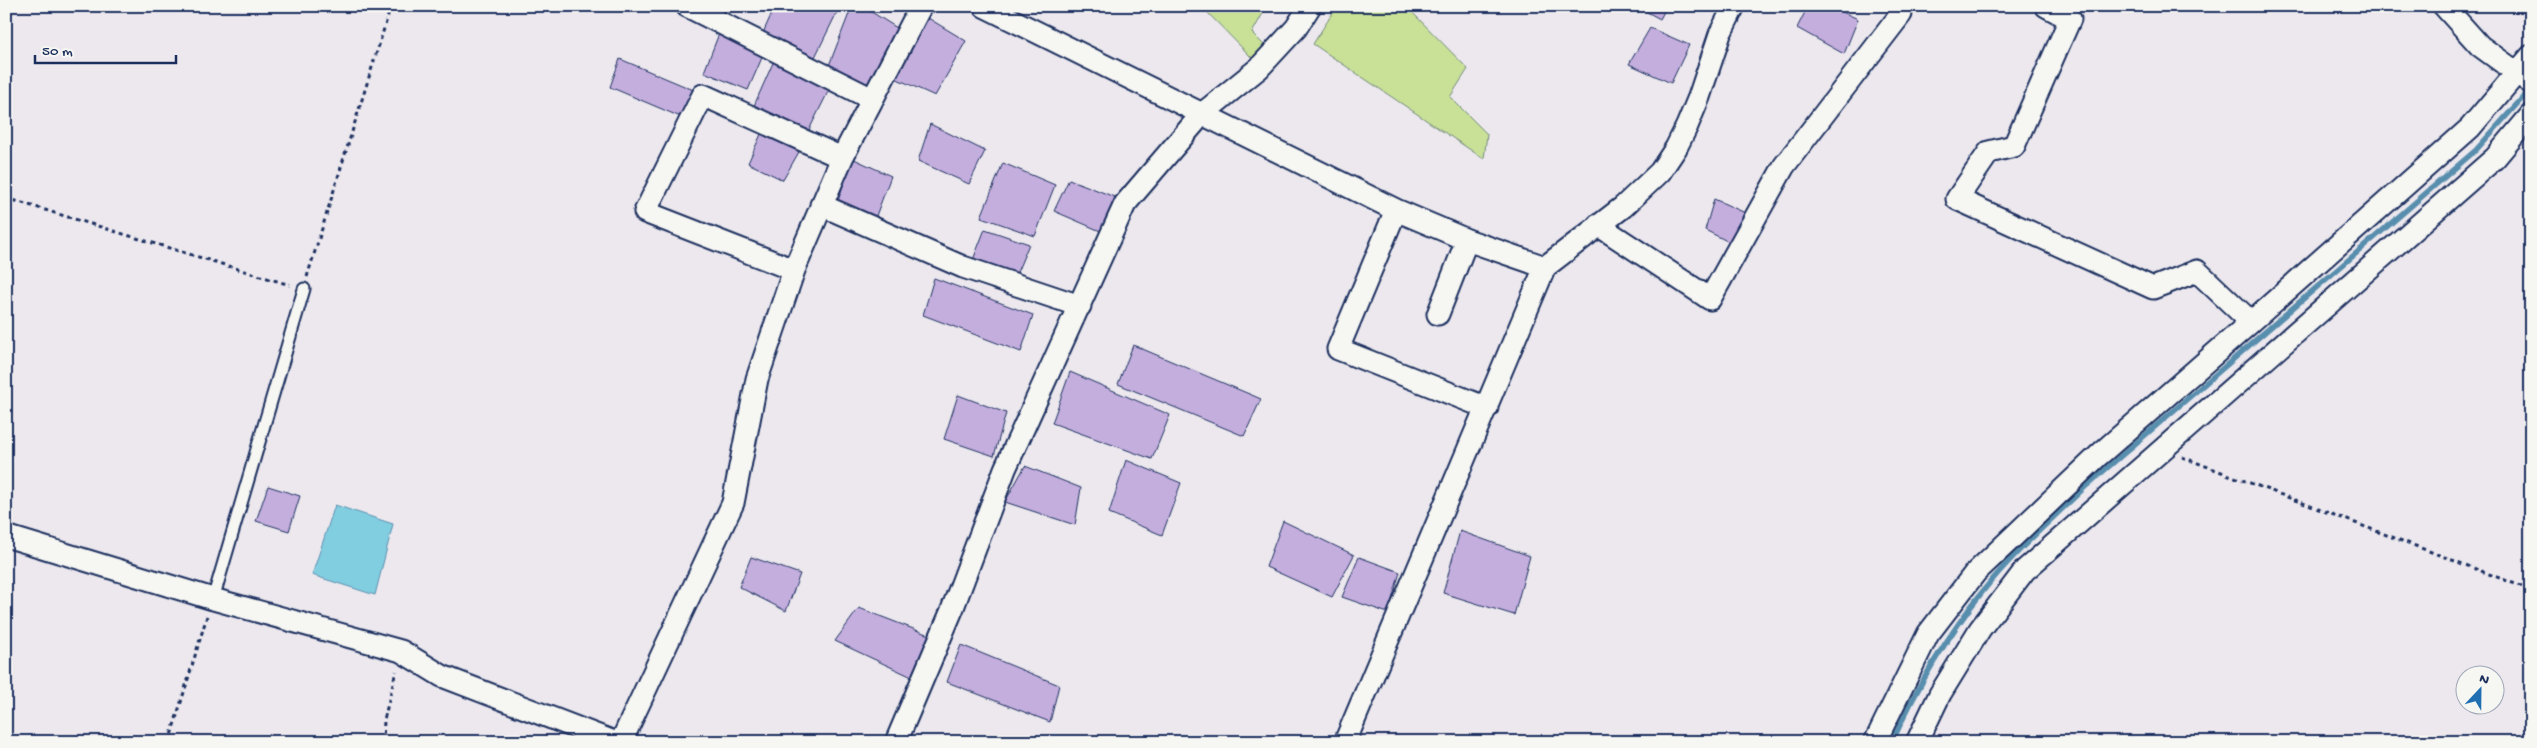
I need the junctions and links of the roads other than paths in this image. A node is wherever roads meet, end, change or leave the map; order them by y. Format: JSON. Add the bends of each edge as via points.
{"nodes":[{"id":1,"x":687,"y":6,"type":"edge"},
{"id":2,"x":921,"y":6,"type":"edge"},
{"id":3,"x":984,"y":6,"type":"edge"},
{"id":4,"x":1310,"y":6,"type":"edge"},
{"id":5,"x":1734,"y":6,"type":"edge"},
{"id":6,"x":2046,"y":6,"type":"edge"},
{"id":7,"x":2444,"y":6,"type":"edge"},
{"id":8,"x":1901,"y":9,"type":"edge"},
{"id":9,"x":2526,"y":71,"type":"edge"},
{"id":10,"x":872,"y":98,"type":"junction"},
{"id":11,"x":1202,"y":114,"type":"junction"},
{"id":12,"x":2531,"y":115,"type":"edge"},
{"id":13,"x":842,"y":158,"type":"junction"},
{"id":14,"x":821,"y":205,"type":"junction"},
{"id":15,"x":1396,"y":210,"type":"junction"},
{"id":16,"x":1598,"y":225,"type":"junction"},
{"id":17,"x":1468,"y":240,"type":"junction"},
{"id":18,"x":1545,"y":267,"type":"junction"},
{"id":19,"x":794,"y":270,"type":"junction"},
{"id":20,"x":304,"y":289,"type":"road end"},
{"id":21,"x":1080,"y":306,"type":"junction"},
{"id":22,"x":1438,"y":314,"type":"dead end"},
{"id":23,"x":2251,"y":322,"type":"junction"},
{"id":24,"x":1487,"y":408,"type":"junction"},
{"id":25,"x":6,"y":536,"type":"edge"},
{"id":26,"x":213,"y":599,"type":"junction"},
{"id":27,"x":898,"y":741,"type":"edge"},
{"id":28,"x":614,"y":742,"type":"edge"},
{"id":29,"x":620,"y":742,"type":"edge"},
{"id":30,"x":1345,"y":742,"type":"edge"},
{"id":31,"x":1875,"y":742,"type":"edge"},
{"id":32,"x":1917,"y":742,"type":"edge"}],
"edges":[{"from":1,"to":10,"type":"street"},
{"from":2,"to":10,"type":"street"},
{"from":3,"to":11,"type":"street"},
{"from":4,"to":11,"type":"street","via":[[1296,28],[1259,68]]},
{"from":5,"to":16,"type":"street","via":[[1676,148],[1660,172],[1623,207]]},
{"from":6,"to":23,"type":"street","via":[[2070,19],[2014,146],[1989,152],[1957,199],[2153,288],[2197,271]]},
{"from":7,"to":9,"type":"street","via":[[2480,46]]},
{"from":8,"to":16,"type":"street","via":[[1784,166],[1710,299]]},
{"from":9,"to":23,"type":"street","via":[[2408,185]]},
{"from":10,"to":13,"type":"street"},
{"from":11,"to":15,"type":"street"},
{"from":11,"to":21,"type":"street","via":[[1125,204]]},
{"from":12,"to":32,"type":"street","via":[[2495,158],[2025,570],[1980,629],[1940,694]]},
{"from":13,"to":14,"type":"street"},
{"from":13,"to":19,"type":"street","via":[[703,96],[645,212]]},
{"from":14,"to":19,"type":"street"},
{"from":14,"to":21,"type":"street","via":[[963,267]]},
{"from":15,"to":17,"type":"street"},
{"from":15,"to":24,"type":"street","via":[[1338,349]]},
{"from":16,"to":18,"type":"street"},
{"from":17,"to":18,"type":"street"},
{"from":17,"to":22,"type":"street"},
{"from":18,"to":24,"type":"street"},
{"from":19,"to":29,"type":"street","via":[[757,379],[733,503]]},
{"from":20,"to":26,"type":"lane"},
{"from":21,"to":27,"type":"street","via":[[1005,469]]},
{"from":23,"to":31,"type":"street","via":[[2099,455],[1975,573],[1928,634]]},
{"from":24,"to":30,"type":"street"},
{"from":25,"to":26,"type":"street"},
{"from":26,"to":28,"type":"street","via":[[401,651],[442,676]]}]}
